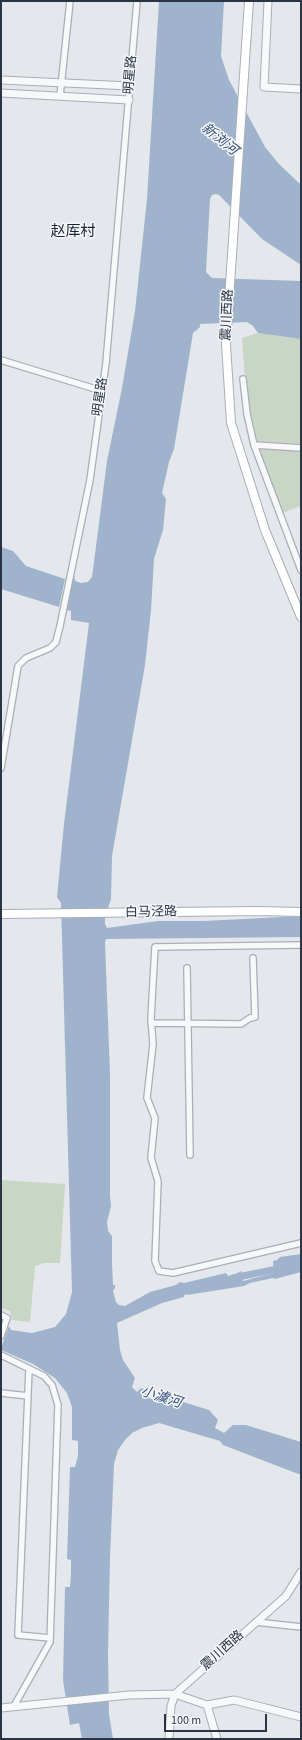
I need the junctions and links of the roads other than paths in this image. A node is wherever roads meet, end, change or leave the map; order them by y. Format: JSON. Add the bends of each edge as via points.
{"nodes":[{"id":1,"x":70,"y":1,"type":"edge"},
{"id":2,"x":138,"y":1,"type":"edge"},
{"id":3,"x":249,"y":1,"type":"edge"},
{"id":4,"x":268,"y":1,"type":"edge"},
{"id":5,"x":1,"y":80,"type":"edge"},
{"id":6,"x":61,"y":83,"type":"junction"},
{"id":7,"x":130,"y":86,"type":"junction"},
{"id":8,"x":301,"y":89,"type":"edge"},
{"id":9,"x":1,"y":92,"type":"edge"},
{"id":10,"x":60,"y":96,"type":"junction"},
{"id":11,"x":129,"y":100,"type":"junction"},
{"id":12,"x":1,"y":360,"type":"edge"},
{"id":13,"x":243,"y":379,"type":"dead end"},
{"id":14,"x":102,"y":391,"type":"junction"},
{"id":15,"x":254,"y":445,"type":"junction"},
{"id":16,"x":301,"y":448,"type":"edge"},
{"id":17,"x":301,"y":570,"type":"edge"},
{"id":18,"x":301,"y":617,"type":"edge"},
{"id":19,"x":1,"y":768,"type":"edge"},
{"id":20,"x":301,"y":912,"type":"edge"},
{"id":21,"x":1,"y":914,"type":"edge"},
{"id":22,"x":301,"y":945,"type":"edge"},
{"id":23,"x":253,"y":958,"type":"dead end"},
{"id":24,"x":187,"y":968,"type":"dead end"},
{"id":25,"x":151,"y":1023,"type":"junction"},
{"id":26,"x":187,"y":1024,"type":"junction"},
{"id":27,"x":190,"y":1155,"type":"dead end"},
{"id":28,"x":301,"y":1243,"type":"edge"},
{"id":29,"x":1,"y":1315,"type":"edge"},
{"id":30,"x":1,"y":1336,"type":"edge"},
{"id":31,"x":1,"y":1355,"type":"edge"},
{"id":32,"x":29,"y":1369,"type":"junction"},
{"id":33,"x":1,"y":1394,"type":"edge"},
{"id":34,"x":28,"y":1396,"type":"junction"},
{"id":35,"x":301,"y":1572,"type":"edge"},
{"id":36,"x":256,"y":1622,"type":"junction"},
{"id":37,"x":301,"y":1627,"type":"edge"},
{"id":38,"x":50,"y":1638,"type":"junction"},
{"id":39,"x":175,"y":1694,"type":"junction"},
{"id":40,"x":207,"y":1705,"type":"junction"},
{"id":41,"x":14,"y":1706,"type":"junction"},
{"id":42,"x":1,"y":1708,"type":"edge"},
{"id":43,"x":301,"y":1717,"type":"edge"},
{"id":44,"x":169,"y":1739,"type":"edge"},
{"id":45,"x":217,"y":1739,"type":"edge"}],
"edges":[{"from":1,"to":6,"type":"street"},
{"from":2,"to":7,"type":"street","name":"明星路"},
{"from":3,"to":18,"type":"main road","name":"震川西路","via":[[226,344],[231,423],[265,530]]},
{"from":4,"to":8,"type":"street","via":[[264,87]]},
{"from":5,"to":6,"type":"street"},
{"from":6,"to":7,"type":"street"},
{"from":6,"to":10,"type":"street"},
{"from":7,"to":11,"type":"street","name":"明星路"},
{"from":9,"to":10,"type":"street"},
{"from":10,"to":11,"type":"street"},
{"from":11,"to":14,"type":"street","name":"明星路"},
{"from":12,"to":14,"type":"street"},
{"from":13,"to":15,"type":"street"},
{"from":14,"to":19,"type":"street","name":"明星路","via":[[90,480],[56,642],[50,648],[26,658],[18,666]]},
{"from":15,"to":16,"type":"street"},
{"from":15,"to":17,"type":"street"},
{"from":20,"to":21,"type":"main road","name":"白马泾路"},
{"from":22,"to":25,"type":"street","via":[[155,947]]},
{"from":23,"to":26,"type":"street","via":[[255,1017],[241,1024]]},
{"from":24,"to":26,"type":"street"},
{"from":25,"to":26,"type":"street"},
{"from":25,"to":28,"type":"street","via":[[153,1044],[147,1098],[155,1118],[151,1158],[158,1181],[155,1261],[159,1271],[173,1273]]},
{"from":26,"to":27,"type":"street"},
{"from":29,"to":30,"type":"street","via":[[7,1318]]},
{"from":31,"to":32,"type":"street"},
{"from":32,"to":34,"type":"street"},
{"from":32,"to":38,"type":"street","via":[[44,1376],[52,1385],[58,1405]]},
{"from":33,"to":34,"type":"street"},
{"from":34,"to":38,"type":"street","via":[[18,1635]]},
{"from":35,"to":36,"type":"street","name":"震川西路","via":[[286,1596]]},
{"from":36,"to":37,"type":"street"},
{"from":36,"to":39,"type":"street","name":"震川西路"},
{"from":38,"to":41,"type":"street"},
{"from":39,"to":40,"type":"street"},
{"from":39,"to":41,"type":"street","via":[[129,1695]]},
{"from":39,"to":44,"type":"street","via":[[171,1706]]},
{"from":40,"to":43,"type":"street","via":[[234,1700]]},
{"from":40,"to":45,"type":"street"},
{"from":41,"to":42,"type":"street"}]}
